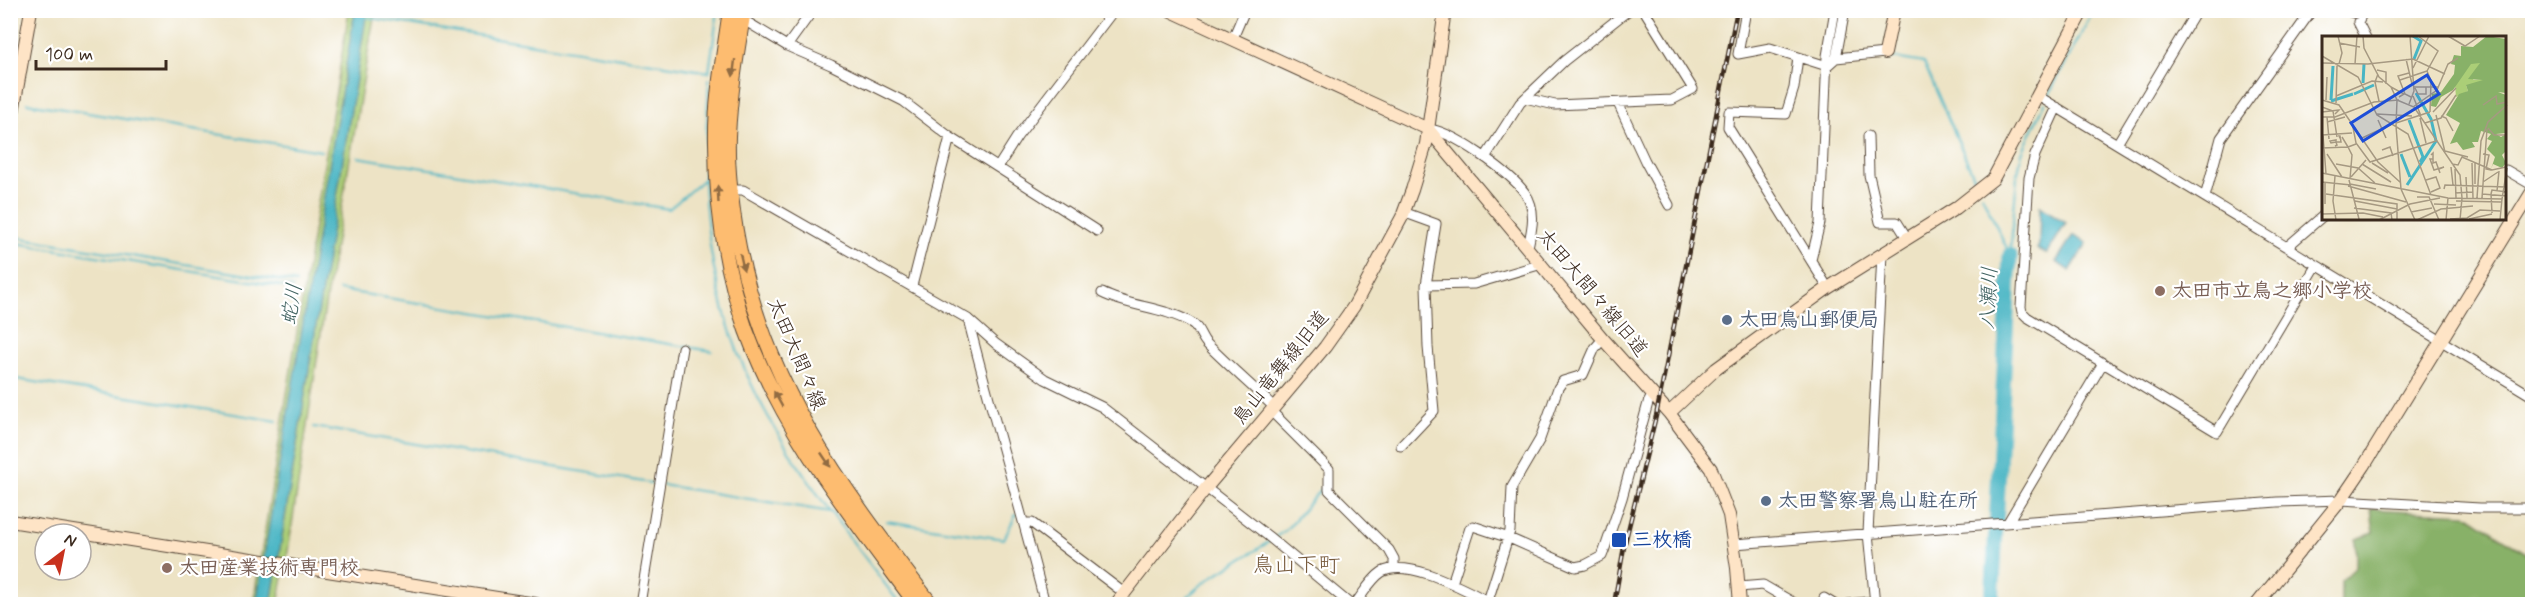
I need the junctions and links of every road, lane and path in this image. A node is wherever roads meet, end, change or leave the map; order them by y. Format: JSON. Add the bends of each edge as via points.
{"nodes":[{"id":1,"x":31,"y":10,"type":"edge"},
{"id":2,"x":730,"y":10,"type":"edge"},
{"id":3,"x":813,"y":10,"type":"edge"},
{"id":4,"x":1114,"y":10,"type":"edge"},
{"id":5,"x":1169,"y":10,"type":"edge"},
{"id":6,"x":1245,"y":10,"type":"edge"},
{"id":7,"x":1445,"y":10,"type":"edge"},
{"id":8,"x":1629,"y":10,"type":"edge"},
{"id":9,"x":1644,"y":10,"type":"edge"},
{"id":10,"x":1746,"y":10,"type":"edge"},
{"id":11,"x":1835,"y":10,"type":"edge"},
{"id":12,"x":1845,"y":10,"type":"edge"},
{"id":13,"x":1894,"y":10,"type":"edge"},
{"id":14,"x":2083,"y":10,"type":"edge"},
{"id":15,"x":2197,"y":10,"type":"edge"},
{"id":16,"x":2312,"y":10,"type":"edge"},
{"id":17,"x":2344,"y":10,"type":"edge"},
{"id":18,"x":2362,"y":13,"type":"edge"},
{"id":19,"x":743,"y":15,"type":"edge"},
{"id":20,"x":2365,"y":36,"type":"edge"},
{"id":21,"x":1233,"y":38,"type":"junction"},
{"id":22,"x":787,"y":46,"type":"junction"},
{"id":23,"x":1886,"y":53,"type":"joint"},
{"id":24,"x":1798,"y":57,"type":"junction"},
{"id":25,"x":1836,"y":58,"type":"junction"},
{"id":26,"x":1827,"y":66,"type":"junction"},
{"id":27,"x":2039,"y":97,"type":"junction"},
{"id":28,"x":1526,"y":98,"type":"junction"},
{"id":29,"x":1618,"y":103,"type":"junction"},
{"id":30,"x":2053,"y":105,"type":"junction"},
{"id":31,"x":10,"y":129,"type":"edge"},
{"id":32,"x":1428,"y":129,"type":"junction"},
{"id":33,"x":1868,"y":136,"type":"dead end"},
{"id":34,"x":950,"y":137,"type":"junction"},
{"id":35,"x":2117,"y":144,"type":"junction"},
{"id":36,"x":1486,"y":156,"type":"junction"},
{"id":37,"x":998,"y":167,"type":"junction"},
{"id":38,"x":2507,"y":171,"type":"edge"},
{"id":39,"x":2532,"y":185,"type":"edge"},
{"id":40,"x":730,"y":190,"type":"junction"},
{"id":41,"x":2532,"y":192,"type":"edge"},
{"id":42,"x":2205,"y":197,"type":"junction"},
{"id":43,"x":1669,"y":205,"type":"dead end"},
{"id":44,"x":1403,"y":212,"type":"junction"},
{"id":45,"x":2322,"y":217,"type":"edge"},
{"id":46,"x":1097,"y":231,"type":"dead end"},
{"id":47,"x":1907,"y":238,"type":"junction"},
{"id":48,"x":1528,"y":247,"type":"junction"},
{"id":49,"x":2287,"y":248,"type":"junction"},
{"id":50,"x":1882,"y":254,"type":"junction"},
{"id":51,"x":1811,"y":260,"type":"junction"},
{"id":52,"x":1542,"y":264,"type":"junction"},
{"id":53,"x":2316,"y":266,"type":"junction"},
{"id":54,"x":1426,"y":285,"type":"junction"},
{"id":55,"x":912,"y":286,"type":"junction"},
{"id":56,"x":1828,"y":288,"type":"junction"},
{"id":57,"x":1102,"y":293,"type":"dead end"},
{"id":58,"x":968,"y":319,"type":"junction"},
{"id":59,"x":1604,"y":339,"type":"junction"},
{"id":60,"x":2442,"y":341,"type":"junction"},
{"id":61,"x":682,"y":348,"type":"dead end"},
{"id":62,"x":2103,"y":363,"type":"junction"},
{"id":63,"x":1653,"y":394,"type":"junction"},
{"id":64,"x":2532,"y":396,"type":"edge"},
{"id":65,"x":1274,"y":410,"type":"junction"},
{"id":66,"x":1669,"y":412,"type":"junction"},
{"id":67,"x":1401,"y":446,"type":"dead end"},
{"id":68,"x":1206,"y":488,"type":"junction"},
{"id":69,"x":2341,"y":500,"type":"junction"},
{"id":70,"x":2532,"y":508,"type":"edge"},
{"id":71,"x":10,"y":522,"type":"edge"},
{"id":72,"x":1024,"y":523,"type":"junction"},
{"id":73,"x":2005,"y":523,"type":"junction"},
{"id":74,"x":1868,"y":533,"type":"junction"},
{"id":75,"x":1509,"y":538,"type":"junction"},
{"id":76,"x":1734,"y":544,"type":"junction"},
{"id":77,"x":1395,"y":568,"type":"junction"},
{"id":78,"x":1452,"y":583,"type":"junction"},
{"id":79,"x":1739,"y":587,"type":"junction"},
{"id":80,"x":1124,"y":593,"type":"junction"},
{"id":81,"x":1824,"y":598,"type":"dead end"},
{"id":82,"x":1875,"y":603,"type":"edge"},
{"id":83,"x":536,"y":604,"type":"edge"},
{"id":84,"x":640,"y":604,"type":"edge"},
{"id":85,"x":916,"y":604,"type":"edge"},
{"id":86,"x":931,"y":604,"type":"edge"},
{"id":87,"x":1045,"y":604,"type":"edge"},
{"id":88,"x":1116,"y":604,"type":"edge"},
{"id":89,"x":1350,"y":604,"type":"edge"},
{"id":90,"x":1355,"y":604,"type":"edge"},
{"id":91,"x":1740,"y":604,"type":"edge"},
{"id":92,"x":1796,"y":604,"type":"edge"},
{"id":93,"x":1834,"y":604,"type":"edge"},
{"id":94,"x":1848,"y":604,"type":"edge"},
{"id":95,"x":2257,"y":604,"type":"edge"}],
"edges":[{"from":1,"to":31,"type":"street"},
{"from":85,"to":2,"type":"main road","name":"太田大間々線","one_way":true,"via":[[812,460],[776,396],[746,329],[726,259],[715,140]]},
{"from":3,"to":22,"type":"street"},
{"from":4,"to":37,"type":"street"},
{"from":5,"to":21,"type":"street"},
{"from":6,"to":21,"type":"street"},
{"from":7,"to":32,"type":"street"},
{"from":8,"to":28,"type":"street","via":[[1564,61]]},
{"from":9,"to":29,"type":"street","via":[[1693,88],[1672,100]]},
{"from":10,"to":24,"type":"street","via":[[1738,54],[1770,48]]},
{"from":11,"to":26,"type":"street"},
{"from":12,"to":25,"type":"street"},
{"from":13,"to":23,"type":"street"},
{"from":14,"to":27,"type":"street"},
{"from":15,"to":35,"type":"street"},
{"from":16,"to":42,"type":"street","via":[[2219,140]]},
{"from":17,"to":18,"type":"street"},
{"from":18,"to":20,"type":"street","via":[[2360,29]]},
{"from":19,"to":22,"type":"street"},
{"from":19,"to":40,"type":"main road","name":"太田大間々線","one_way":true,"via":[[728,137]]},
{"from":21,"to":32,"type":"street"},
{"from":22,"to":34,"type":"street","via":[[903,101]]},
{"from":23,"to":25,"type":"street"},
{"from":24,"to":26,"type":"street"},
{"from":24,"to":51,"type":"street","via":[[1786,114],[1729,112],[1727,120]]},
{"from":25,"to":26,"type":"street"},
{"from":26,"to":51,"type":"street","via":[[1820,223]]},
{"from":27,"to":30,"type":"street"},
{"from":27,"to":47,"type":"street","via":[[1993,179]]},
{"from":28,"to":29,"type":"street","via":[[1555,105]]},
{"from":28,"to":36,"type":"street"},
{"from":29,"to":43,"type":"street"},
{"from":30,"to":35,"type":"street"},
{"from":30,"to":62,"type":"street","via":[[2029,178],[2021,307],[2027,317]]},
{"from":32,"to":36,"type":"street","via":[[1439,129]]},
{"from":32,"to":44,"type":"street","name":"鳥山竜舞線旧道"},
{"from":32,"to":48,"type":"street","name":"太田大間々線旧道"},
{"from":33,"to":47,"type":"street","via":[[1869,175],[1880,222],[1897,222]]},
{"from":34,"to":37,"type":"street"},
{"from":34,"to":55,"type":"street"},
{"from":35,"to":42,"type":"street"},
{"from":36,"to":48,"type":"street","via":[[1526,193],[1534,221]]},
{"from":37,"to":46,"type":"street"},
{"from":38,"to":39,"type":"street"},
{"from":40,"to":55,"type":"street","via":[[743,190]]},
{"from":40,"to":86,"type":"main road","name":"太田大間々線","one_way":true,"via":[[740,255],[756,318],[794,405],[847,491]]},
{"from":41,"to":60,"type":"street"},
{"from":42,"to":49,"type":"street"},
{"from":44,"to":54,"type":"street","via":[[1436,224]]},
{"from":44,"to":65,"type":"street","name":"鳥山竜舞線旧道","via":[[1341,327]]},
{"from":45,"to":49,"type":"street"},
{"from":47,"to":50,"type":"street"},
{"from":48,"to":52,"type":"street","name":"太田大間々線旧道"},
{"from":49,"to":53,"type":"street"},
{"from":50,"to":56,"type":"street"},
{"from":50,"to":74,"type":"street"},
{"from":51,"to":56,"type":"street"},
{"from":52,"to":54,"type":"street","via":[[1474,284]]},
{"from":52,"to":59,"type":"street","name":"太田大間々線旧道"},
{"from":53,"to":60,"type":"street"},
{"from":53,"to":62,"type":"street","via":[[2217,432]]},
{"from":54,"to":67,"type":"street","via":[[1434,411]]},
{"from":55,"to":58,"type":"street"},
{"from":56,"to":66,"type":"street","via":[[1716,369]]},
{"from":57,"to":65,"type":"street","via":[[1119,302],[1190,322]]},
{"from":58,"to":68,"type":"street","via":[[1045,379],[1102,407]]},
{"from":58,"to":72,"type":"street"},
{"from":59,"to":63,"type":"street","name":"太田大間々線旧道"},
{"from":59,"to":75,"type":"street","via":[[1595,348],[1583,375],[1563,381],[1558,388],[1540,439],[1512,487]]},
{"from":60,"to":64,"type":"street"},
{"from":60,"to":69,"type":"street"},
{"from":61,"to":84,"type":"street"},
{"from":62,"to":73,"type":"street"},
{"from":63,"to":66,"type":"street","name":"太田大間々線旧道"},
{"from":63,"to":75,"type":"street","via":[[1602,556],[1575,567]]},
{"from":65,"to":68,"type":"street","name":"鳥山竜舞線旧道"},
{"from":65,"to":77,"type":"street","via":[[1329,469],[1329,490],[1389,550]]},
{"from":66,"to":76,"type":"street","name":"太田大間々線旧道","via":[[1711,469],[1729,515]]},
{"from":68,"to":80,"type":"street","name":"鳥山竜舞線旧道"},
{"from":68,"to":89,"type":"street"},
{"from":69,"to":70,"type":"street"},
{"from":69,"to":73,"type":"street"},
{"from":69,"to":95,"type":"street"},
{"from":71,"to":83,"type":"street"},
{"from":72,"to":80,"type":"street","via":[[1032,523]]},
{"from":72,"to":87,"type":"street"},
{"from":73,"to":74,"type":"street"},
{"from":74,"to":76,"type":"street"},
{"from":74,"to":82,"type":"street"},
{"from":75,"to":78,"type":"street","via":[[1476,526],[1470,528]]},
{"from":75,"to":78,"type":"street","via":[[1488,601]]},
{"from":76,"to":79,"type":"street","name":"太田大間々線旧道"},
{"from":77,"to":78,"type":"street"},
{"from":77,"to":90,"type":"street","via":[[1376,576]]},
{"from":79,"to":91,"type":"street","name":"太田大間々線旧道"},
{"from":79,"to":92,"type":"street","via":[[1763,585]]},
{"from":80,"to":88,"type":"street","name":"鳥山竜舞線旧道"},
{"from":81,"to":93,"type":"street"},
{"from":82,"to":94,"type":"street"}]}
